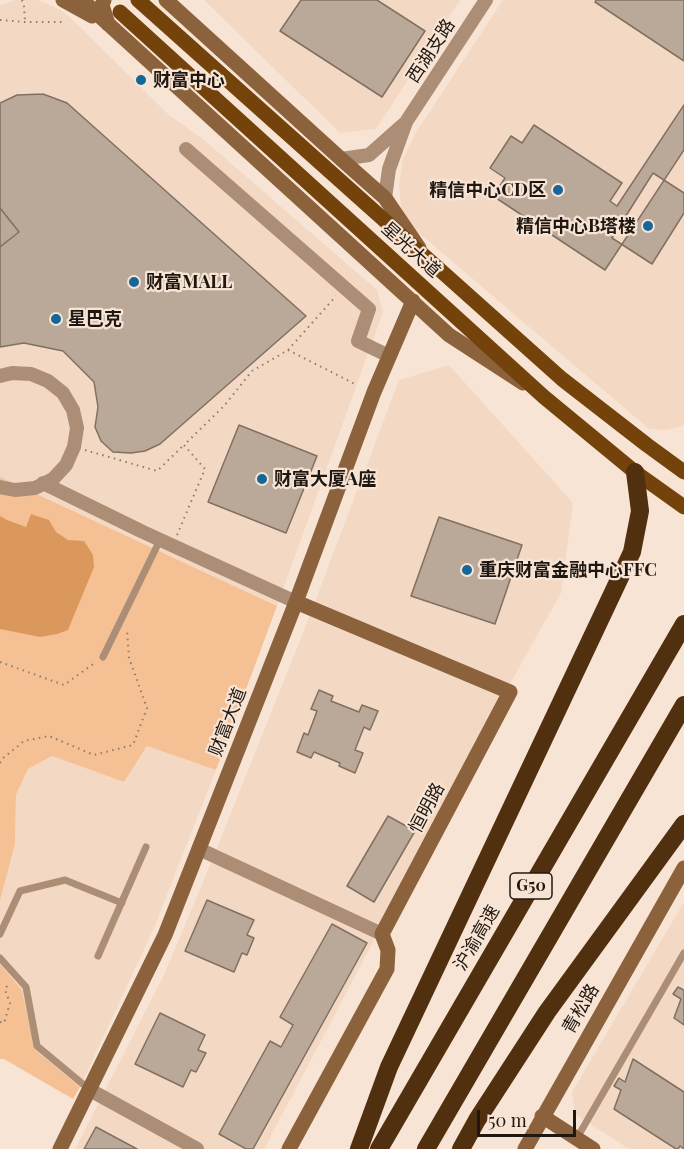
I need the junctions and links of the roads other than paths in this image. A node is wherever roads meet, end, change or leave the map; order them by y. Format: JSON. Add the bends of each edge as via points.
{"nodes":[{"id":1,"x":63,"y":0,"type":"edge"},
{"id":2,"x":82,"y":0,"type":"edge"},
{"id":3,"x":104,"y":0,"type":"edge"},
{"id":4,"x":138,"y":0,"type":"edge"},
{"id":5,"x":165,"y":0,"type":"edge"},
{"id":6,"x":486,"y":0,"type":"edge"},
{"id":7,"x":120,"y":12,"type":"dead end"},
{"id":8,"x":108,"y":24,"type":"junction"},
{"id":9,"x":406,"y":123,"type":"junction"},
{"id":10,"x":186,"y":149,"type":"dead end"},
{"id":11,"x":341,"y":159,"type":"junction"},
{"id":12,"x":385,"y":198,"type":"junction"},
{"id":13,"x":426,"y":258,"type":"junction"},
{"id":14,"x":413,"y":301,"type":"junction"},
{"id":15,"x":389,"y":356,"type":"junction"},
{"id":16,"x":0,"y":376,"type":"edge"},
{"id":17,"x":544,"y":397,"type":"junction"},
{"id":18,"x":635,"y":472,"type":"junction"},
{"id":19,"x":684,"y":472,"type":"edge"},
{"id":20,"x":43,"y":483,"type":"junction"},
{"id":21,"x":0,"y":487,"type":"edge"},
{"id":22,"x":684,"y":507,"type":"edge"},
{"id":23,"x":166,"y":543,"type":"junction"},
{"id":24,"x":296,"y":602,"type":"junction"},
{"id":25,"x":684,"y":624,"type":"edge"},
{"id":26,"x":103,"y":657,"type":"road end"},
{"id":27,"x":684,"y":705,"type":"edge"},
{"id":28,"x":684,"y":824,"type":"edge"},
{"id":29,"x":146,"y":847,"type":"dead end"},
{"id":30,"x":199,"y":849,"type":"junction"},
{"id":31,"x":684,"y":868,"type":"edge"},
{"id":32,"x":122,"y":903,"type":"junction"},
{"id":33,"x":0,"y":934,"type":"edge"},
{"id":34,"x":382,"y":934,"type":"junction"},
{"id":35,"x":684,"y":953,"type":"edge"},
{"id":36,"x":98,"y":956,"type":"dead end"},
{"id":37,"x":0,"y":958,"type":"edge"},
{"id":38,"x":90,"y":1090,"type":"junction"},
{"id":39,"x":543,"y":1116,"type":"junction"},
{"id":40,"x":577,"y":1138,"type":"junction"},
{"id":41,"x":60,"y":1149,"type":"edge"},
{"id":42,"x":197,"y":1149,"type":"edge"},
{"id":43,"x":289,"y":1149,"type":"edge"},
{"id":44,"x":359,"y":1149,"type":"edge"},
{"id":45,"x":379,"y":1149,"type":"edge"},
{"id":46,"x":426,"y":1149,"type":"edge"},
{"id":47,"x":461,"y":1149,"type":"edge"},
{"id":48,"x":525,"y":1149,"type":"edge"},
{"id":49,"x":593,"y":1149,"type":"edge"}],
"edges":[{"from":1,"to":8,"type":"street"},
{"from":2,"to":8,"type":"street"},
{"from":3,"to":8,"type":"street"},
{"from":4,"to":13,"type":"main road","name":"星光大道"},
{"from":5,"to":11,"type":"street"},
{"from":6,"to":9,"type":"street","name":"西湖支路"},
{"from":7,"to":17,"type":"main road","name":"星光大道"},
{"from":8,"to":14,"type":"street"},
{"from":9,"to":11,"type":"street","via":[[369,155]]},
{"from":9,"to":12,"type":"street","via":[[389,169]]},
{"from":10,"to":15,"type":"street","via":[[369,309],[358,341]]},
{"from":11,"to":12,"type":"street"},
{"from":12,"to":13,"type":"street"},
{"from":13,"to":19,"type":"main road","name":"星光大道","via":[[562,379]]},
{"from":14,"to":15,"type":"street","name":"财富大道"},
{"from":14,"to":17,"type":"street","via":[[449,335]]},
{"from":15,"to":24,"type":"street","name":"财富大道"},
{"from":16,"to":20,"type":"street","via":[[31,374],[48,381],[63,393],[73,410],[74,447],[66,465],[53,479]]},
{"from":17,"to":18,"type":"main road","name":"星光大道"},
{"from":18,"to":22,"type":"main road","name":"星光大道"},
{"from":18,"to":44,"type":"highway","via":[[640,512],[632,552],[389,1067]]},
{"from":20,"to":21,"type":"street","via":[[15,490]]},
{"from":20,"to":23,"type":"street"},
{"from":23,"to":24,"type":"street"},
{"from":23,"to":26,"type":"lane","via":[[126,609]]},
{"from":24,"to":30,"type":"street","name":"财富大道"},
{"from":24,"to":34,"type":"street","name":"恒明路","via":[[510,692]]},
{"from":25,"to":45,"type":"highway","name":"沪渝高速","number":"G50"},
{"from":27,"to":46,"type":"highway","number":"G50"},
{"from":28,"to":47,"type":"highway","via":[[547,1012]]},
{"from":29,"to":32,"type":"lane"},
{"from":30,"to":34,"type":"street"},
{"from":30,"to":38,"type":"street","name":"财富大道","via":[[165,935]]},
{"from":31,"to":39,"type":"street","name":"青松路"},
{"from":32,"to":33,"type":"lane","via":[[65,880],[20,891]]},
{"from":32,"to":36,"type":"lane"},
{"from":34,"to":43,"type":"street","via":[[388,950],[387,969]]},
{"from":35,"to":40,"type":"lane"},
{"from":37,"to":38,"type":"lane","via":[[26,987],[37,1046]]},
{"from":38,"to":41,"type":"street","name":"财富大道"},
{"from":38,"to":42,"type":"street"},
{"from":39,"to":40,"type":"street"},
{"from":39,"to":48,"type":"street","name":"青松路"},
{"from":40,"to":49,"type":"street"}]}
